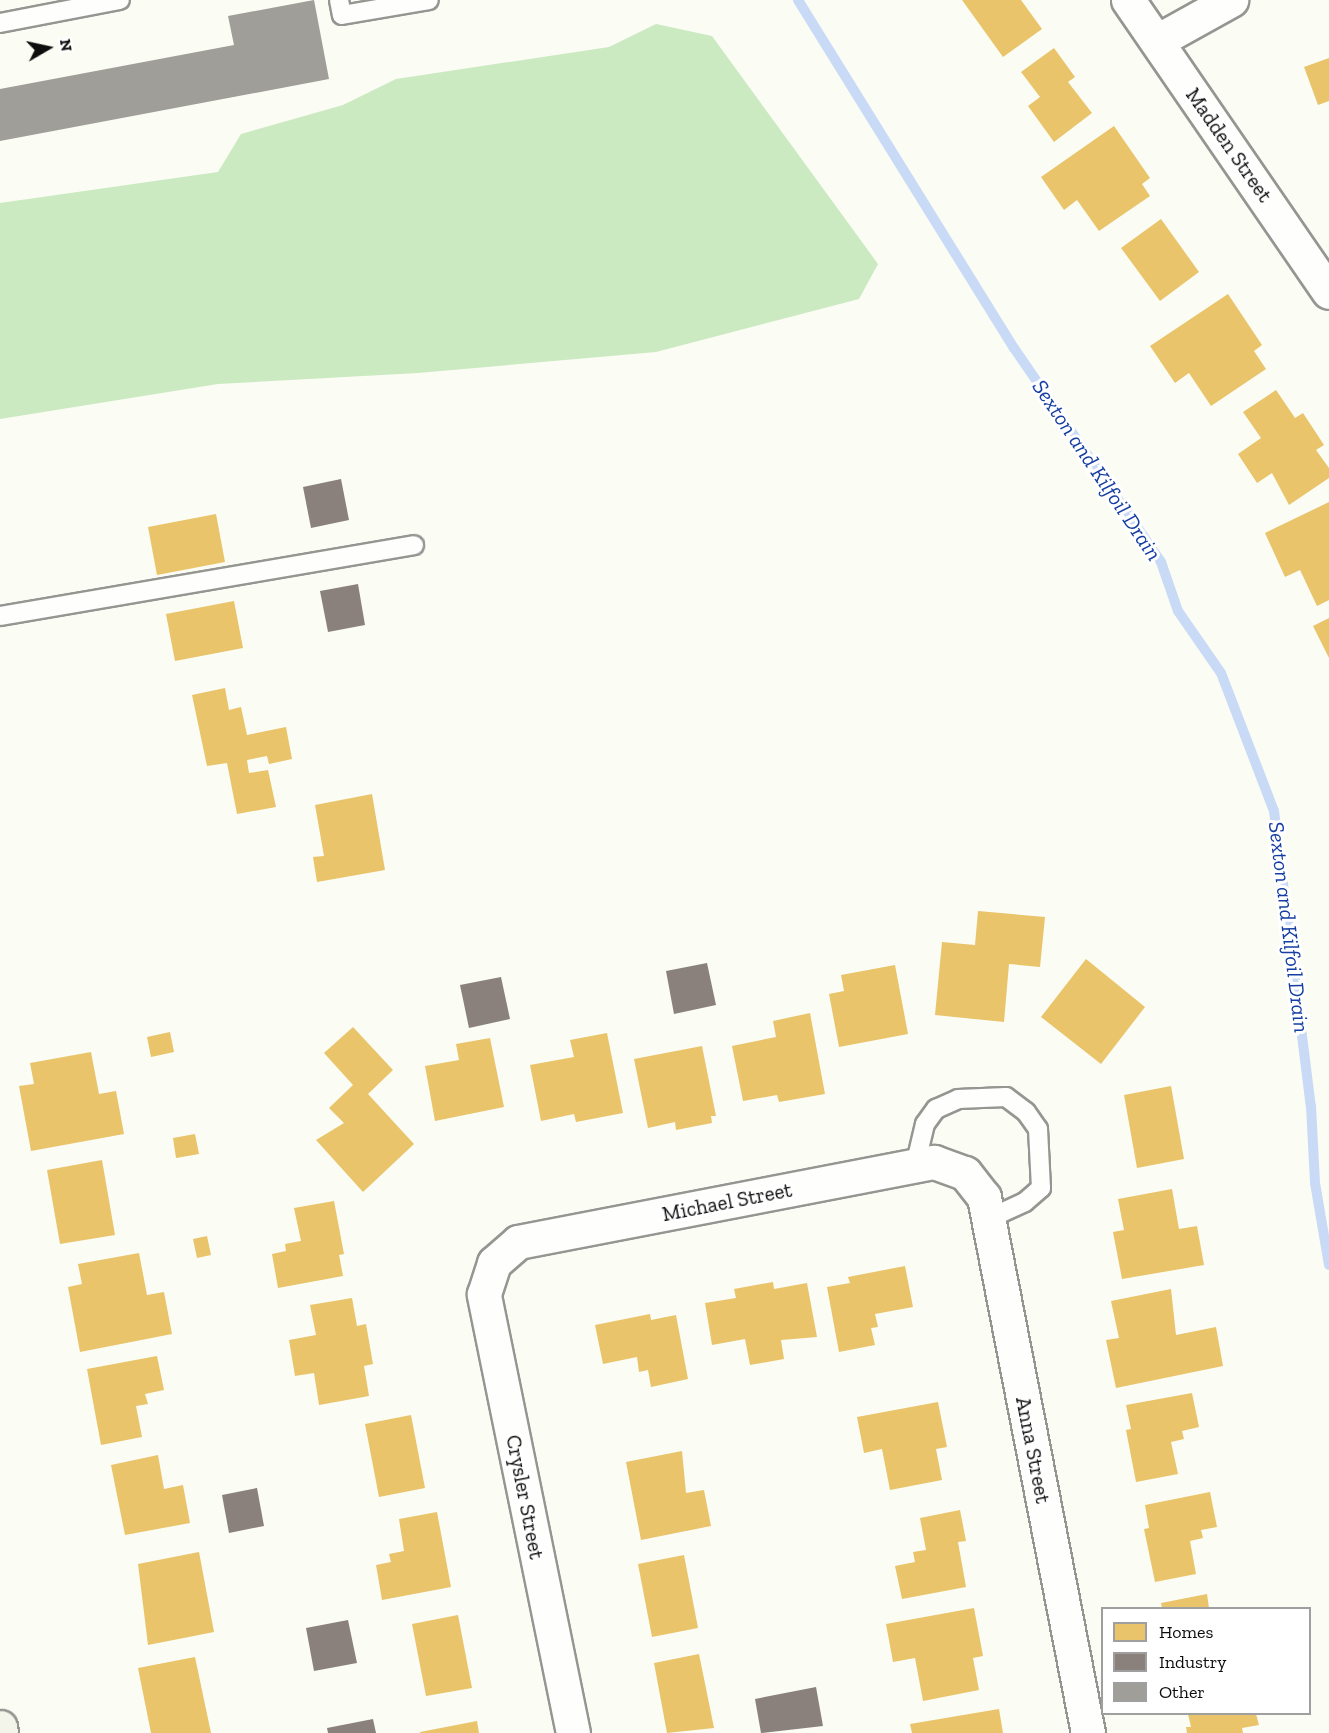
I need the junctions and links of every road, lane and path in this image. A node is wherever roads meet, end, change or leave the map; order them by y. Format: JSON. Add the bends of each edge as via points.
{"nodes":[{"id":1,"x":120,"y":0,"type":"edge"},
{"id":2,"x":339,"y":0,"type":"edge"},
{"id":3,"x":429,"y":0,"type":"edge"},
{"id":4,"x":1128,"y":0,"type":"edge"},
{"id":5,"x":1231,"y":0,"type":"edge"},
{"id":6,"x":0,"y":23,"type":"edge"},
{"id":7,"x":1157,"y":41,"type":"junction"},
{"id":8,"x":1329,"y":292,"type":"edge"},
{"id":9,"x":414,"y":545,"type":"dead end"},
{"id":10,"x":0,"y":616,"type":"edge"},
{"id":11,"x":915,"y":1166,"type":"junction"},
{"id":12,"x":965,"y":1173,"type":"joint"},
{"id":13,"x":988,"y":1219,"type":"junction"},
{"id":14,"x":494,"y":1263,"type":"joint"},
{"id":15,"x":0,"y":1727,"type":"edge"},
{"id":16,"x":1,"y":1733,"type":"edge"},
{"id":17,"x":573,"y":1733,"type":"edge"},
{"id":18,"x":1088,"y":1733,"type":"edge"}],
"edges":[{"from":1,"to":6,"type":"lane"},
{"from":2,"to":3,"type":"lane","via":[[342,15]]},
{"from":4,"to":7,"type":"street","name":"Madden Street"},
{"from":5,"to":7,"type":"street"},
{"from":7,"to":8,"type":"street","name":"Madden Street"},
{"from":9,"to":10,"type":"lane"},
{"from":11,"to":12,"type":"street","name":"Michael Street","via":[[934,1162]]},
{"from":11,"to":13,"type":"lane","via":[[925,1125],[936,1109],[958,1099],[1006,1097],[1026,1112],[1038,1129],[1041,1188],[1025,1202]]},
{"from":11,"to":14,"type":"street","name":"Michael Street","via":[[518,1242]]},
{"from":12,"to":13,"type":"street","name":"Anna Street","via":[[984,1197]]},
{"from":13,"to":18,"type":"street","name":"Anna Street"},
{"from":14,"to":17,"type":"street","name":"Crysler Street","via":[[484,1294]]},
{"from":15,"to":16,"type":"main road"}]}
